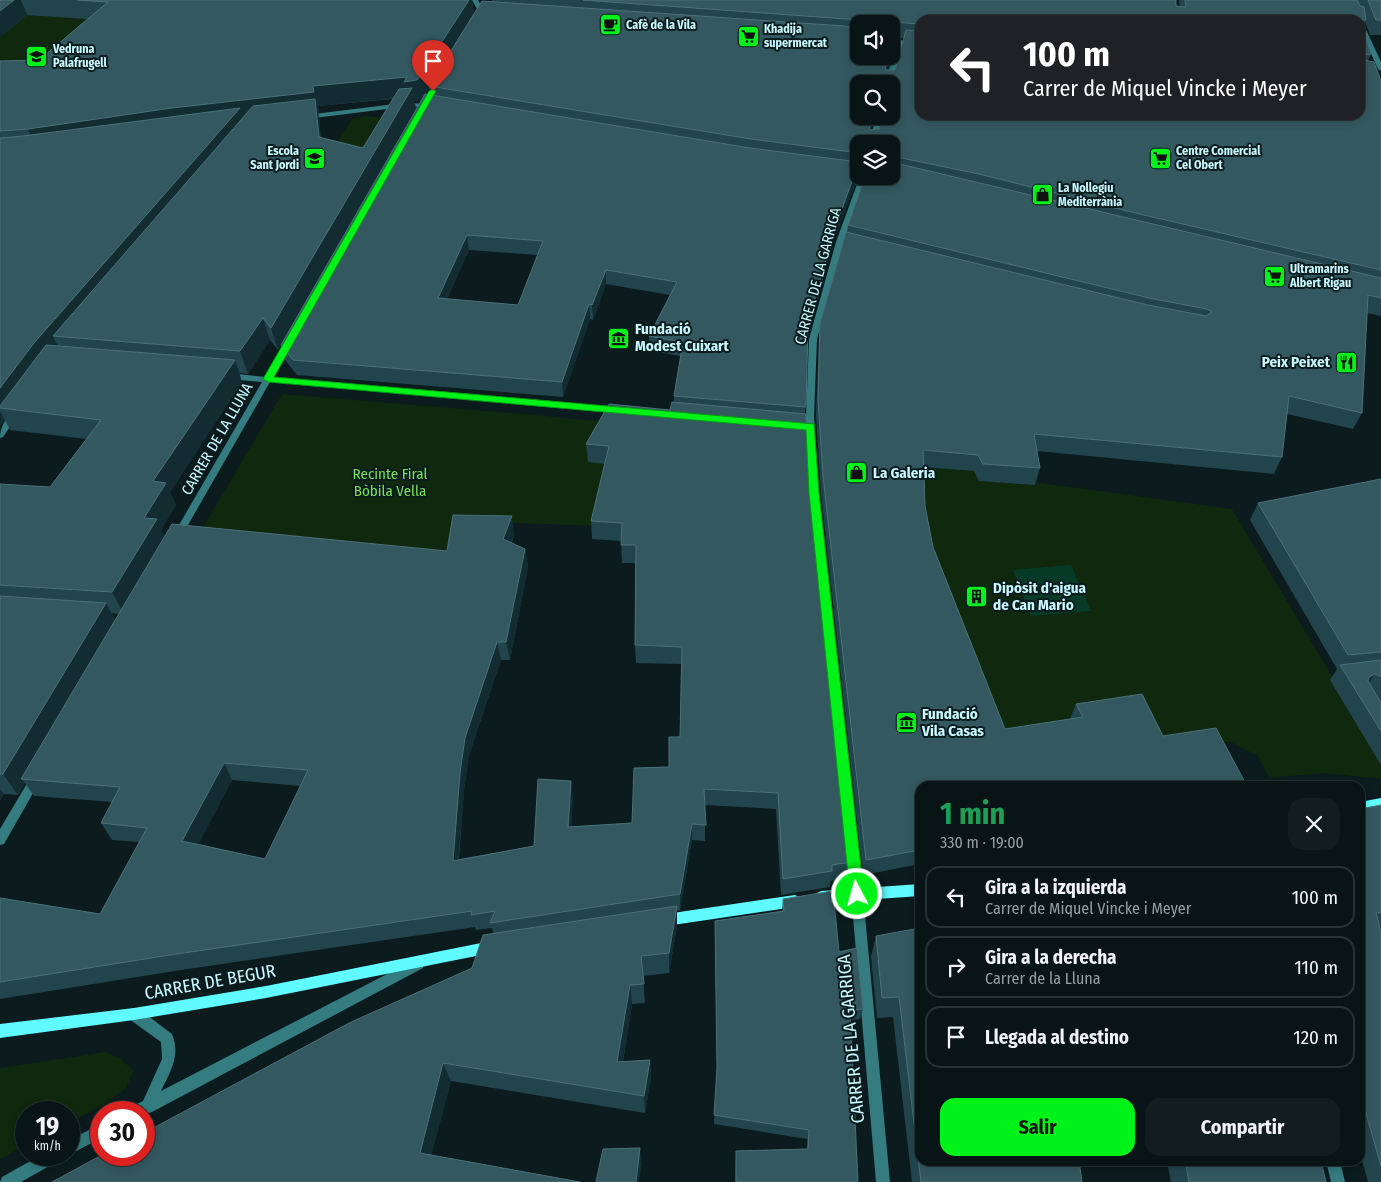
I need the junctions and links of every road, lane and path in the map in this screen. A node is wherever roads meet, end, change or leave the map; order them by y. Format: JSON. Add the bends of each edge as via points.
{"nodes":[{"id":1,"x":475,"y":0,"type":"edge"},
{"id":2,"x":481,"y":10,"type":"junction"},
{"id":3,"x":490,"y":11,"type":"edge"},
{"id":4,"x":472,"y":27,"type":"edge"},
{"id":5,"x":1365,"y":34,"type":"edge"},
{"id":6,"x":900,"y":41,"type":"edge"},
{"id":7,"x":910,"y":41,"type":"edge"},
{"id":8,"x":1379,"y":72,"type":"edge"},
{"id":9,"x":427,"y":101,"type":"junction"},
{"id":10,"x":444,"y":106,"type":"edge"},
{"id":11,"x":420,"y":113,"type":"edge"},
{"id":12,"x":302,"y":117,"type":"edge"},
{"id":13,"x":861,"y":185,"type":"edge"},
{"id":14,"x":839,"y":244,"type":"junction"},
{"id":15,"x":853,"y":246,"type":"edge"},
{"id":16,"x":292,"y":336,"type":"edge"},
{"id":17,"x":220,"y":376,"type":"edge"},
{"id":18,"x":268,"y":379,"type":"junction"},
{"id":19,"x":21,"y":406,"type":"edge"},
{"id":20,"x":623,"y":410,"type":"edge"},
{"id":21,"x":0,"y":435,"type":"edge"},
{"id":22,"x":173,"y":543,"type":"edge"},
{"id":23,"x":39,"y":772,"type":"edge"},
{"id":24,"x":1381,"y":803,"type":"edge"},
{"id":25,"x":1365,"y":805,"type":"edge"},
{"id":26,"x":0,"y":840,"type":"edge"},
{"id":27,"x":915,"y":890,"type":"edge"},
{"id":28,"x":857,"y":894,"type":"junction"},
{"id":29,"x":649,"y":923,"type":"edge"},
{"id":30,"x":504,"y":945,"type":"edge"},
{"id":31,"x":425,"y":960,"type":"junction"},
{"id":32,"x":134,"y":1014,"type":"junction"},
{"id":33,"x":0,"y":1032,"type":"edge"},
{"id":34,"x":147,"y":1101,"type":"edge"},
{"id":35,"x":155,"y":1103,"type":"edge"},
{"id":36,"x":35,"y":1166,"type":"edge"},
{"id":37,"x":1334,"y":1166,"type":"edge"},
{"id":38,"x":7,"y":1182,"type":"edge"},
{"id":39,"x":883,"y":1182,"type":"edge"},
{"id":40,"x":1338,"y":1182,"type":"edge"}],
"edges":[{"from":1,"to":2,"type":"street"},
{"from":2,"to":3,"type":"street"},
{"from":2,"to":4,"type":"street"},
{"from":5,"to":8,"type":"street"},
{"from":6,"to":7,"type":"street"},
{"from":9,"to":10,"type":"street"},
{"from":9,"to":11,"type":"street"},
{"from":9,"to":12,"type":"street"},
{"from":13,"to":14,"type":"street","name":"CARRER DE LA GARRIGA"},
{"from":14,"to":15,"type":"street"},
{"from":14,"to":28,"type":"street","name":"CARRER DE LA GARRIGA","via":[[813,339],[806,426]]},
{"from":16,"to":18,"type":"street","name":"CARRER DE LA LLUNA"},
{"from":17,"to":18,"type":"street"},
{"from":18,"to":20,"type":"street"},
{"from":18,"to":22,"type":"street","name":"CARRER DE LA LLUNA"},
{"from":19,"to":21,"type":"street"},
{"from":23,"to":26,"type":"street"},
{"from":24,"to":25,"type":"street"},
{"from":27,"to":28,"type":"street"},
{"from":28,"to":29,"type":"street","via":[[831,895]]},
{"from":28,"to":39,"type":"street","name":"CARRER DE LA GARRIGA"},
{"from":30,"to":31,"type":"street","name":"CARRER DE BEGUR"},
{"from":31,"to":32,"type":"street","name":"CARRER DE BEGUR"},
{"from":31,"to":35,"type":"street","name":"CARRER DE BEGUR"},
{"from":32,"to":33,"type":"street","name":"CARRER DE BEGUR"},
{"from":32,"to":34,"type":"street","via":[[167,1039],[169,1058]]},
{"from":36,"to":38,"type":"street"},
{"from":37,"to":40,"type":"street"}]}
